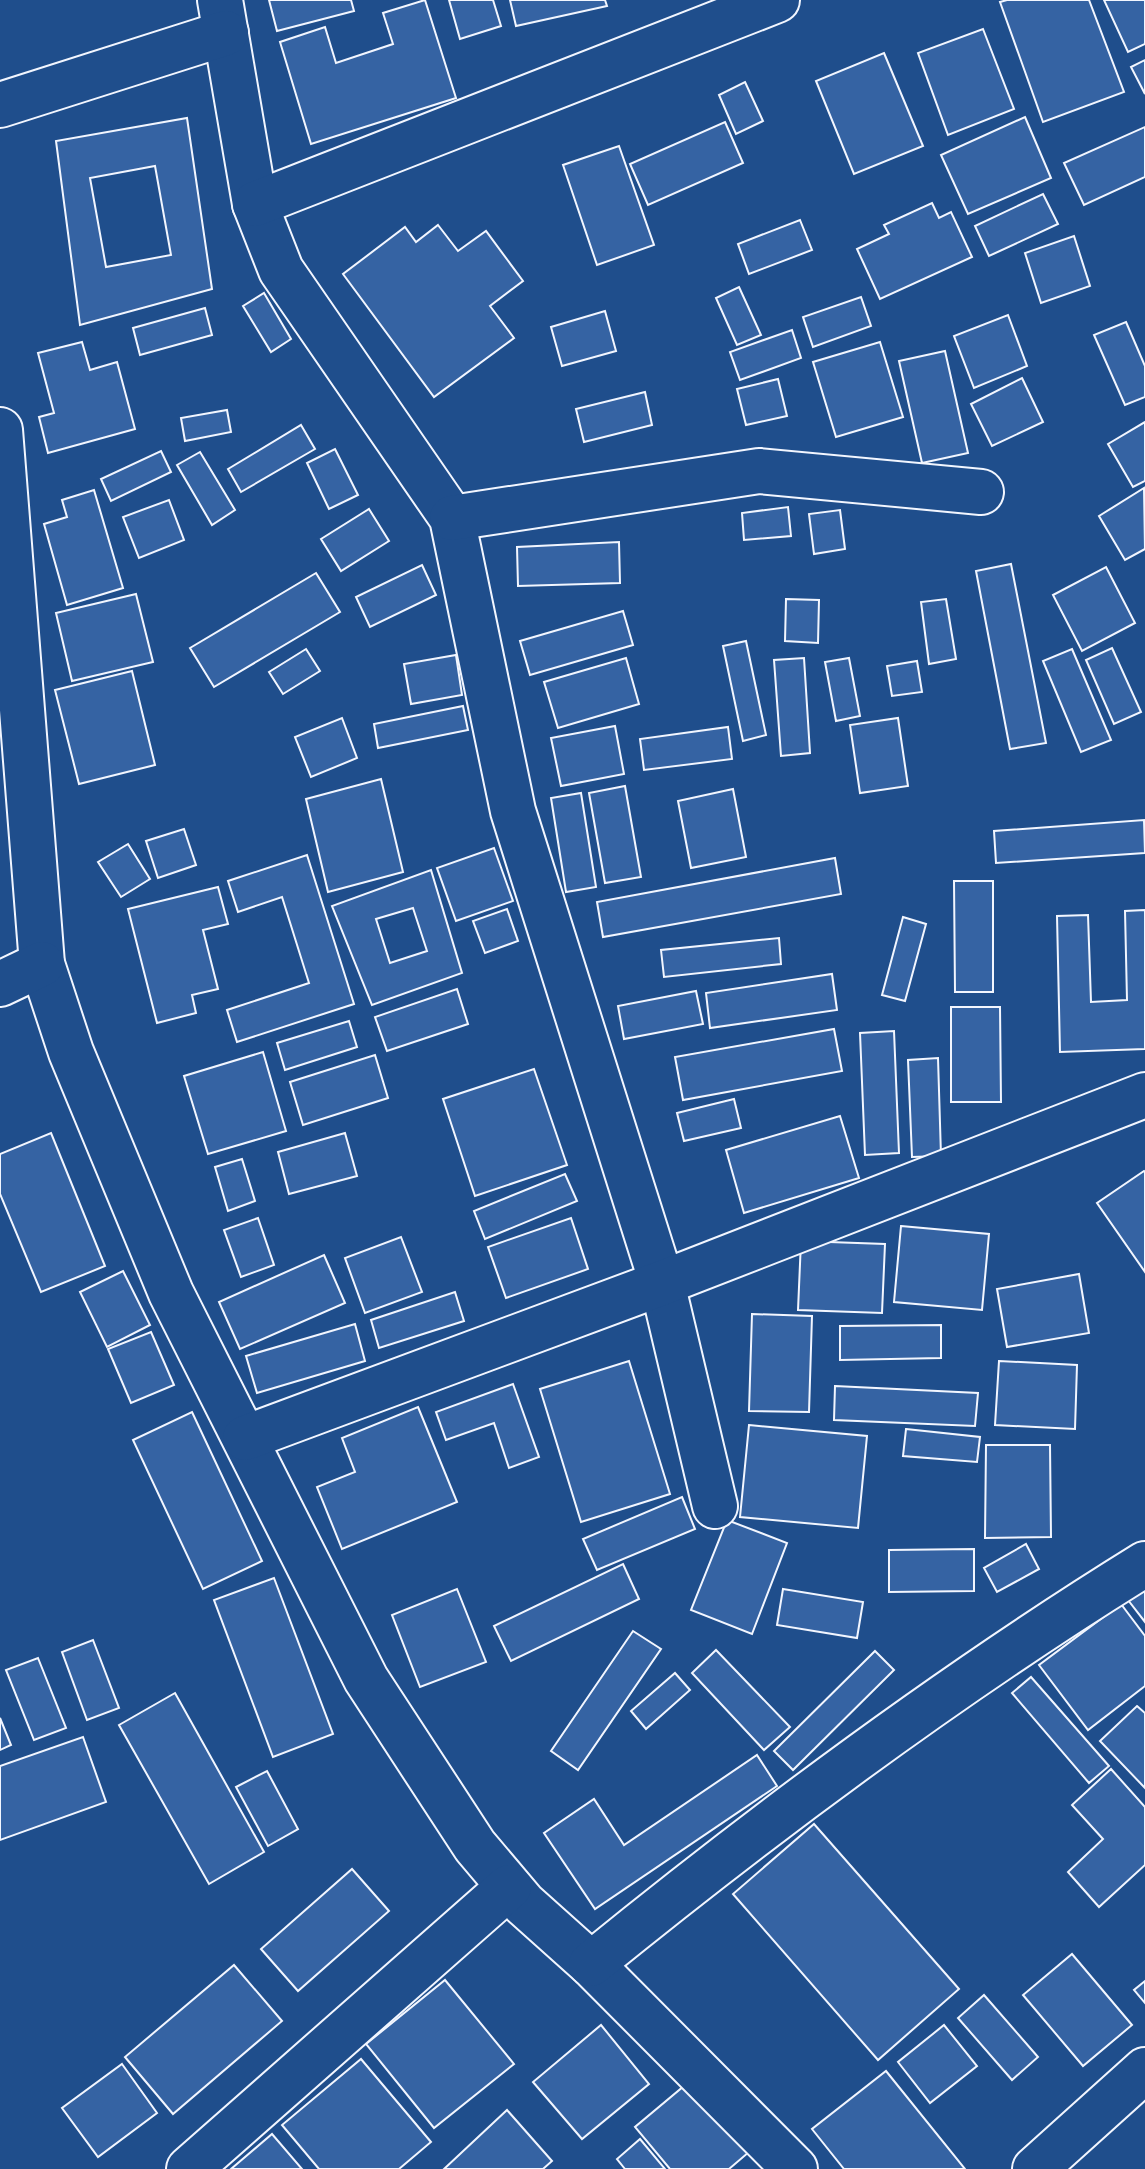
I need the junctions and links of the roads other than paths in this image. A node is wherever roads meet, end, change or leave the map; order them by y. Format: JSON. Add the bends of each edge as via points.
{"nodes":[{"id":1,"x":777,"y":0,"type":"edge"},
{"id":2,"x":223,"y":16,"type":"edge"},
{"id":3,"x":0,"y":105,"type":"edge"},
{"id":4,"x":255,"y":204,"type":"junction"},
{"id":5,"x":0,"y":430,"type":"edge"},
{"id":6,"x":981,"y":492,"type":"dead end"},
{"id":7,"x":452,"y":518,"type":"junction"},
{"id":8,"x":42,"y":964,"type":"junction"},
{"id":9,"x":0,"y":984,"type":"edge"},
{"id":10,"x":1145,"y":1095,"type":"edge"},
{"id":11,"x":662,"y":1283,"type":"junction"},
{"id":12,"x":245,"y":1438,"type":"junction"},
{"id":13,"x":715,"y":1506,"type":"dead end"},
{"id":14,"x":1145,"y":1564,"type":"edge"},
{"id":15,"x":509,"y":1887,"type":"junction"},
{"id":16,"x":591,"y":1964,"type":"junction"},
{"id":17,"x":1145,"y":2070,"type":"edge"},
{"id":18,"x":189,"y":2169,"type":"edge"},
{"id":19,"x":795,"y":2169,"type":"edge"},
{"id":20,"x":1035,"y":2169,"type":"edge"}],
"edges":[{"from":1,"to":4,"type":"street"},
{"from":2,"to":3,"type":"street"},
{"from":2,"to":4,"type":"street"},
{"from":4,"to":7,"type":"street","via":[[281,270]]},
{"from":5,"to":8,"type":"street"},
{"from":6,"to":7,"type":"street","via":[[759,471]]},
{"from":7,"to":11,"type":"street","via":[[513,811]]},
{"from":8,"to":9,"type":"street"},
{"from":8,"to":12,"type":"street","via":[[71,1052],[171,1293]]},
{"from":10,"to":11,"type":"street"},
{"from":11,"to":12,"type":"street"},
{"from":11,"to":13,"type":"street"},
{"from":12,"to":15,"type":"street","via":[[366,1679],[475,1846]]},
{"from":14,"to":16,"type":"street","via":[[1005,1652],[717,1861]]},
{"from":15,"to":16,"type":"street"},
{"from":15,"to":18,"type":"street"},
{"from":16,"to":19,"type":"street"},
{"from":17,"to":20,"type":"street"}]}
